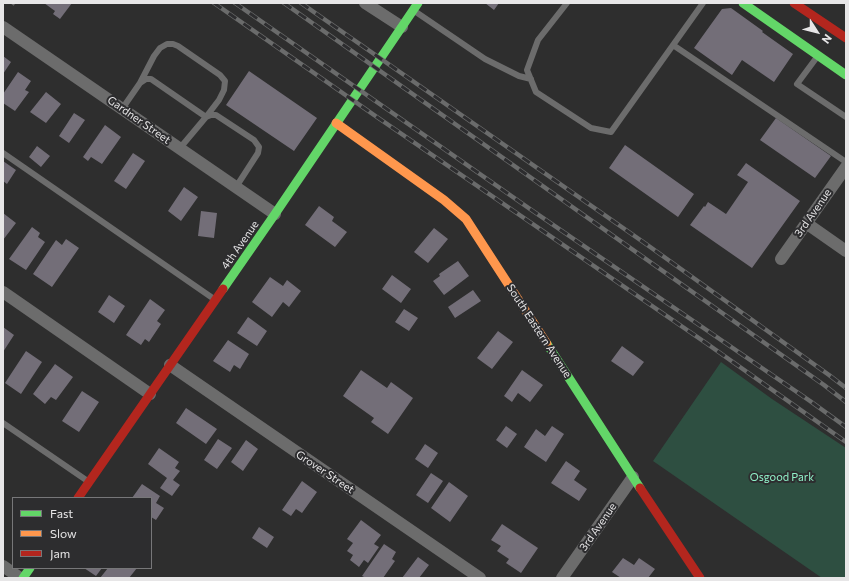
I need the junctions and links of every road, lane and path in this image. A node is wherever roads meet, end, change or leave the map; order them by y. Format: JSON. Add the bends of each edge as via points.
{"nodes":[{"id":1,"x":12,"y":3,"type":"edge"},
{"id":2,"x":365,"y":3,"type":"edge"},
{"id":3,"x":568,"y":3,"type":"edge"},
{"id":4,"x":703,"y":3,"type":"edge"},
{"id":5,"x":743,"y":3,"type":"edge"},
{"id":6,"x":794,"y":3,"type":"edge"},
{"id":7,"x":16,"y":6,"type":"dead end"},
{"id":8,"x":416,"y":7,"type":"edge"},
{"id":9,"x":3,"y":27,"type":"edge"},
{"id":10,"x":402,"y":27,"type":"junction"},
{"id":11,"x":846,"y":38,"type":"edge"},
{"id":12,"x":673,"y":45,"type":"junction"},
{"id":13,"x":818,"y":56,"type":"junction"},
{"id":14,"x":846,"y":75,"type":"edge"},
{"id":15,"x":531,"y":79,"type":"junction"},
{"id":16,"x":140,"y":83,"type":"junction"},
{"id":17,"x":122,"y":109,"type":"junction"},
{"id":18,"x":206,"y":117,"type":"junction"},
{"id":19,"x":846,"y":117,"type":"edge"},
{"id":20,"x":336,"y":123,"type":"junction"},
{"id":21,"x":180,"y":148,"type":"junction"},
{"id":22,"x":3,"y":153,"type":"edge"},
{"id":23,"x":846,"y":162,"type":"edge"},
{"id":24,"x":846,"y":167,"type":"edge"},
{"id":25,"x":236,"y":187,"type":"junction"},
{"id":26,"x":275,"y":214,"type":"junction"},
{"id":27,"x":806,"y":223,"type":"junction"},
{"id":28,"x":846,"y":251,"type":"edge"},
{"id":29,"x":781,"y":259,"type":"dead end"},
{"id":30,"x":3,"y":292,"type":"edge"},
{"id":31,"x":216,"y":300,"type":"junction"},
{"id":32,"x":170,"y":365,"type":"junction"},
{"id":33,"x":150,"y":394,"type":"junction"},
{"id":34,"x":3,"y":423,"type":"edge"},
{"id":35,"x":633,"y":476,"type":"junction"},
{"id":36,"x":89,"y":482,"type":"junction"},
{"id":37,"x":79,"y":497,"type":"edge"},
{"id":38,"x":3,"y":566,"type":"edge"},
{"id":39,"x":29,"y":569,"type":"edge"},
{"id":40,"x":20,"y":578,"type":"edge"},
{"id":41,"x":23,"y":578,"type":"edge"},
{"id":42,"x":480,"y":578,"type":"edge"},
{"id":43,"x":562,"y":578,"type":"edge"},
{"id":44,"x":700,"y":578,"type":"edge"}],
"edges":[{"from":1,"to":7,"type":"path"},
{"from":2,"to":10,"type":"street"},
{"from":3,"to":15,"type":"lane","via":[[538,40],[527,70]]},
{"from":4,"to":12,"type":"lane"},
{"from":5,"to":13,"type":"street"},
{"from":6,"to":11,"type":"street"},
{"from":8,"to":10,"type":"street","name":"4th Avenue"},
{"from":8,"to":15,"type":"lane","via":[[485,59],[519,76]]},
{"from":9,"to":17,"type":"street","name":"Gardner Street"},
{"from":10,"to":20,"type":"street","name":"4th Avenue"},
{"from":12,"to":15,"type":"lane","via":[[611,132],[591,128],[536,92]]},
{"from":12,"to":23,"type":"lane"},
{"from":13,"to":14,"type":"street"},
{"from":13,"to":19,"type":"lane","via":[[797,84]]},
{"from":16,"to":17,"type":"lane"},
{"from":16,"to":18,"type":"lane","via":[[151,79]]},
{"from":16,"to":18,"type":"lane","via":[[160,48],[167,44],[178,46],[225,81],[219,100]]},
{"from":17,"to":21,"type":"street","name":"Gardner Street"},
{"from":18,"to":21,"type":"lane"},
{"from":18,"to":25,"type":"lane","via":[[216,115],[254,140],[259,147],[258,153]]},
{"from":20,"to":26,"type":"street","name":"4th Avenue"},
{"from":20,"to":35,"type":"street","name":"South Eastern Avenue","via":[[444,200],[466,219]]},
{"from":21,"to":25,"type":"street","name":"Gardner Street"},
{"from":22,"to":31,"type":"lane"},
{"from":24,"to":27,"type":"street","name":"3rd Avenue"},
{"from":25,"to":26,"type":"street","name":"Gardner Street"},
{"from":26,"to":31,"type":"street","name":"4th Avenue"},
{"from":27,"to":28,"type":"street"},
{"from":27,"to":29,"type":"street","name":"3rd Avenue"},
{"from":30,"to":33,"type":"street"},
{"from":31,"to":32,"type":"street","name":"4th Avenue"},
{"from":32,"to":33,"type":"street","name":"4th Avenue"},
{"from":32,"to":42,"type":"street","name":"Grover Street"},
{"from":33,"to":36,"type":"street","name":"4th Avenue"},
{"from":34,"to":36,"type":"lane"},
{"from":35,"to":43,"type":"street","name":"3rd Avenue"},
{"from":35,"to":44,"type":"street","name":"South Eastern Avenue"},
{"from":36,"to":37,"type":"street","name":"4th Avenue"},
{"from":38,"to":40,"type":"street"},
{"from":39,"to":41,"type":"street"}]}
